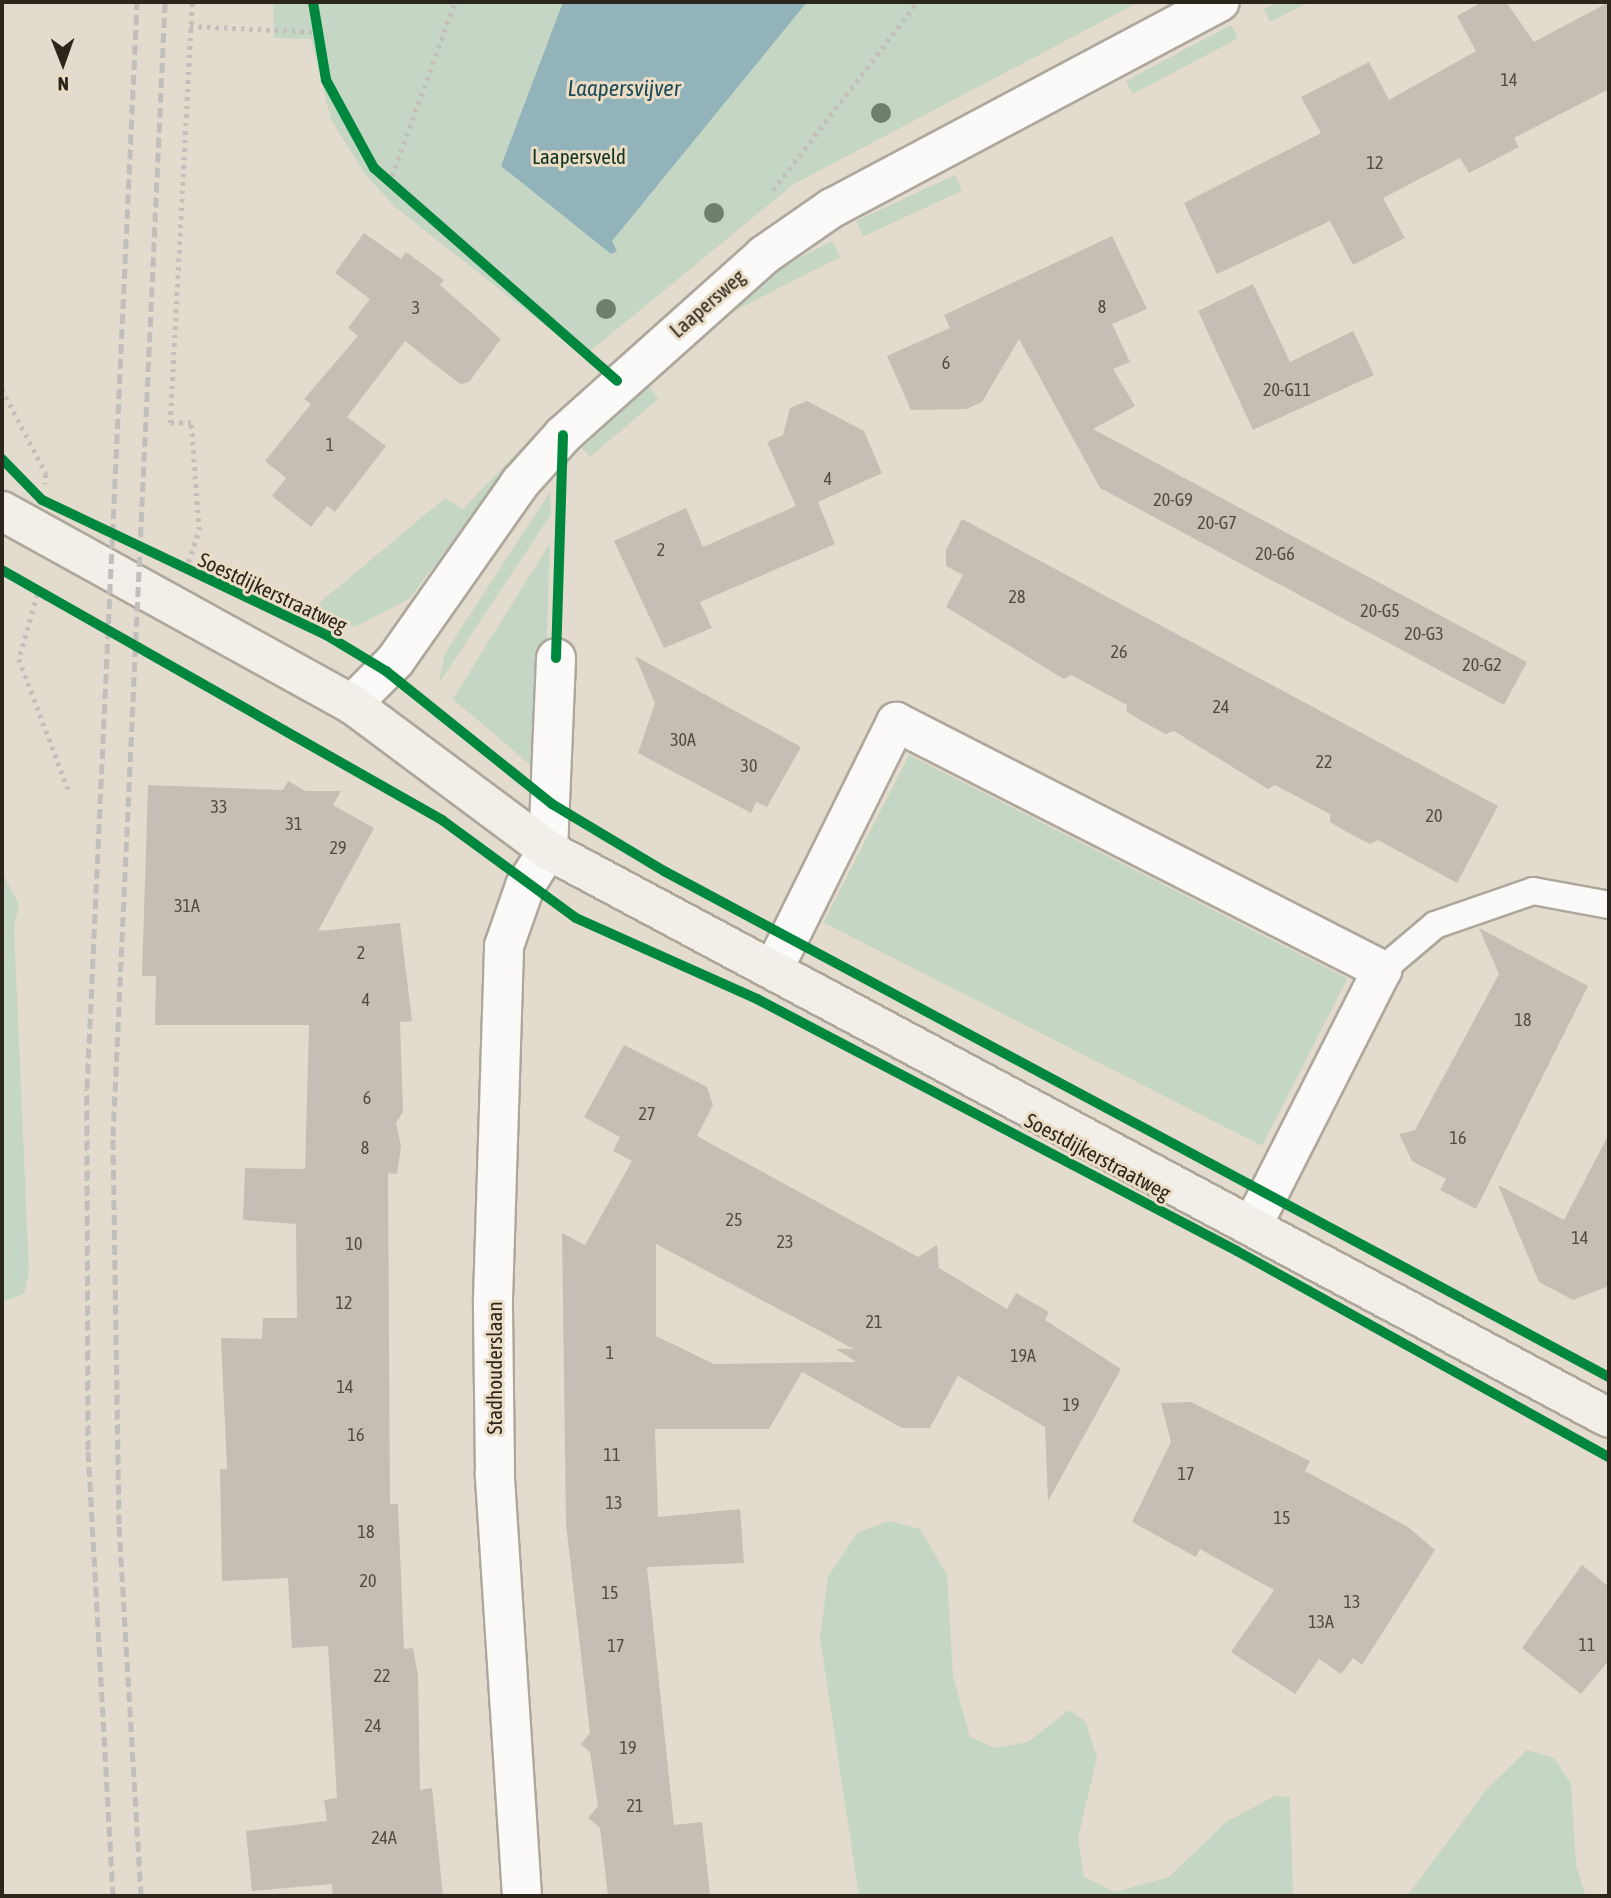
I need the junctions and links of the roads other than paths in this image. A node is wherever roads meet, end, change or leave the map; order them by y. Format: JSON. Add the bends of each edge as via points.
{"nodes":[{"id":1,"x":1220,"y":2,"type":"edge"},
{"id":2,"x":17,"y":501,"type":"edge"},
{"id":3,"x":555,"y":658,"type":"dead end"},
{"id":4,"x":352,"y":704,"type":"junction"},
{"id":5,"x":548,"y":850,"type":"junction"},
{"id":6,"x":1609,"y":905,"type":"edge"},
{"id":7,"x":774,"y":968,"type":"junction"},
{"id":8,"x":1382,"y":970,"type":"junction"},
{"id":9,"x":1252,"y":1226,"type":"junction"},
{"id":10,"x":1609,"y":1418,"type":"edge"},
{"id":11,"x":522,"y":1896,"type":"edge"}],
"edges":[{"from":1,"to":4,"type":"street","name":"Laapersweg","via":[[832,208],[764,255],[563,435],[520,483],[395,662]]},
{"from":2,"to":4,"type":"main road","name":"Soestdijkerstraatweg"},
{"from":3,"to":5,"type":"street"},
{"from":4,"to":5,"type":"main road","name":"Soestdijkerstraatweg"},
{"from":5,"to":7,"type":"main road","name":"Soestdijkerstraatweg"},
{"from":5,"to":11,"type":"street","name":"Stadhouderslaan","via":[[525,886],[504,946],[493,1299],[496,1500]]},
{"from":6,"to":8,"type":"lane","via":[[1533,891],[1435,925]]},
{"from":7,"to":8,"type":"street","via":[[896,722]]},
{"from":7,"to":9,"type":"main road","name":"Soestdijkerstraatweg"},
{"from":8,"to":9,"type":"street"},
{"from":9,"to":10,"type":"main road","name":"Soestdijkerstraatweg"}]}
